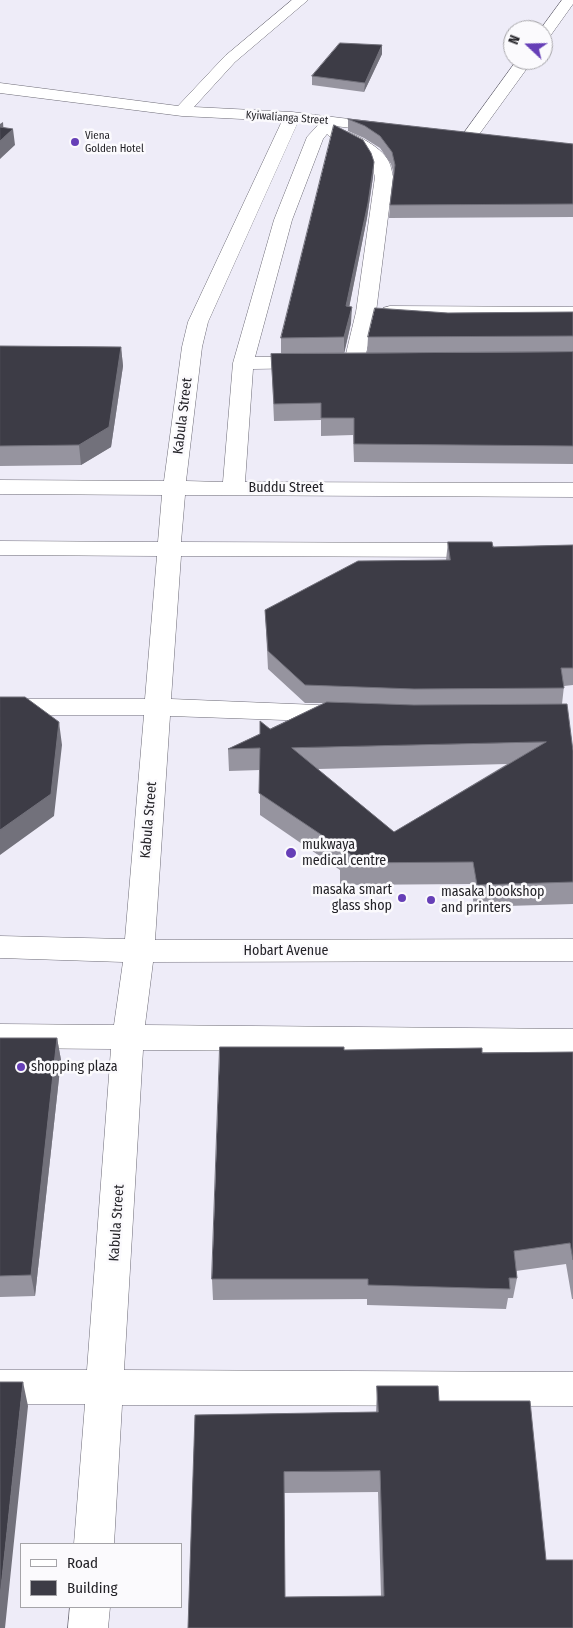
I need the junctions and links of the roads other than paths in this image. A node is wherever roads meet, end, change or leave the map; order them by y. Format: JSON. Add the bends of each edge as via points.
{"nodes":[{"id":1,"x":301,"y":0,"type":"edge"},
{"id":2,"x":569,"y":0,"type":"edge"},
{"id":3,"x":553,"y":22,"type":"edge"},
{"id":4,"x":518,"y":70,"type":"edge"},
{"id":5,"x":0,"y":88,"type":"edge"},
{"id":6,"x":182,"y":111,"type":"junction"},
{"id":7,"x":292,"y":116,"type":"junction"},
{"id":8,"x":328,"y":124,"type":"junction"},
{"id":9,"x":400,"y":129,"type":"edge"},
{"id":10,"x":449,"y":134,"type":"edge"},
{"id":11,"x":469,"y":136,"type":"junction"},
{"id":12,"x":488,"y":139,"type":"edge"},
{"id":13,"x":366,"y":312,"type":"junction"},
{"id":14,"x":573,"y":313,"type":"edge"},
{"id":15,"x":243,"y":363,"type":"junction"},
{"id":16,"x":0,"y":487,"type":"edge"},
{"id":17,"x":174,"y":488,"type":"junction"},
{"id":18,"x":234,"y":488,"type":"junction"},
{"id":19,"x":573,"y":490,"type":"edge"},
{"id":20,"x":0,"y":548,"type":"edge"},
{"id":21,"x":169,"y":548,"type":"junction"},
{"id":22,"x":504,"y":550,"type":"edge"},
{"id":23,"x":0,"y":707,"type":"edge"},
{"id":24,"x":158,"y":707,"type":"junction"},
{"id":25,"x":364,"y":715,"type":"edge"},
{"id":26,"x":0,"y":947,"type":"edge"},
{"id":27,"x":573,"y":950,"type":"edge"},
{"id":28,"x":139,"y":951,"type":"junction"},
{"id":29,"x":0,"y":1036,"type":"edge"},
{"id":30,"x":128,"y":1036,"type":"junction"},
{"id":31,"x":573,"y":1041,"type":"edge"},
{"id":32,"x":0,"y":1387,"type":"edge"},
{"id":33,"x":106,"y":1388,"type":"junction"},
{"id":34,"x":573,"y":1389,"type":"edge"},
{"id":35,"x":94,"y":1543,"type":"edge"},
{"id":36,"x":90,"y":1608,"type":"edge"},
{"id":37,"x":88,"y":1628,"type":"edge"}],
"edges":[{"from":1,"to":6,"type":"street","via":[[230,59]]},
{"from":2,"to":3,"type":"street"},
{"from":4,"to":11,"type":"street"},
{"from":5,"to":6,"type":"street","name":"Kyiwalianga Street"},
{"from":6,"to":7,"type":"street","name":"Kyiwalianga Street"},
{"from":7,"to":8,"type":"street","name":"Kyiwalianga Street"},
{"from":7,"to":17,"type":"street","name":"Kabula Street","via":[[198,322]]},
{"from":8,"to":9,"type":"street","name":"Kyiwalianga Street"},
{"from":8,"to":13,"type":"street","via":[[370,149],[381,162],[384,177]]},
{"from":8,"to":15,"type":"street","via":[[315,137],[283,220]]},
{"from":10,"to":11,"type":"street"},
{"from":11,"to":12,"type":"street"},
{"from":13,"to":14,"type":"street"},
{"from":13,"to":15,"type":"street","via":[[348,362]]},
{"from":15,"to":18,"type":"street"},
{"from":16,"to":17,"type":"street","name":"Buddu Street"},
{"from":17,"to":18,"type":"street","name":"Buddu Street"},
{"from":17,"to":21,"type":"street","name":"Kabula Street"},
{"from":18,"to":19,"type":"street","name":"Buddu Street"},
{"from":20,"to":21,"type":"street"},
{"from":21,"to":22,"type":"street"},
{"from":21,"to":24,"type":"street","name":"Kabula Street"},
{"from":23,"to":24,"type":"street"},
{"from":24,"to":25,"type":"street"},
{"from":24,"to":28,"type":"street","name":"Kabula Street"},
{"from":26,"to":28,"type":"street","name":"Hobart Avenue"},
{"from":27,"to":28,"type":"street","name":"Hobart Avenue"},
{"from":28,"to":30,"type":"street","name":"Kabula Street"},
{"from":29,"to":30,"type":"street"},
{"from":30,"to":31,"type":"street"},
{"from":30,"to":33,"type":"street","name":"Kabula Street"},
{"from":32,"to":33,"type":"street"},
{"from":33,"to":34,"type":"street"},
{"from":33,"to":35,"type":"street","name":"Kabula Street"},
{"from":36,"to":37,"type":"street"}]}
